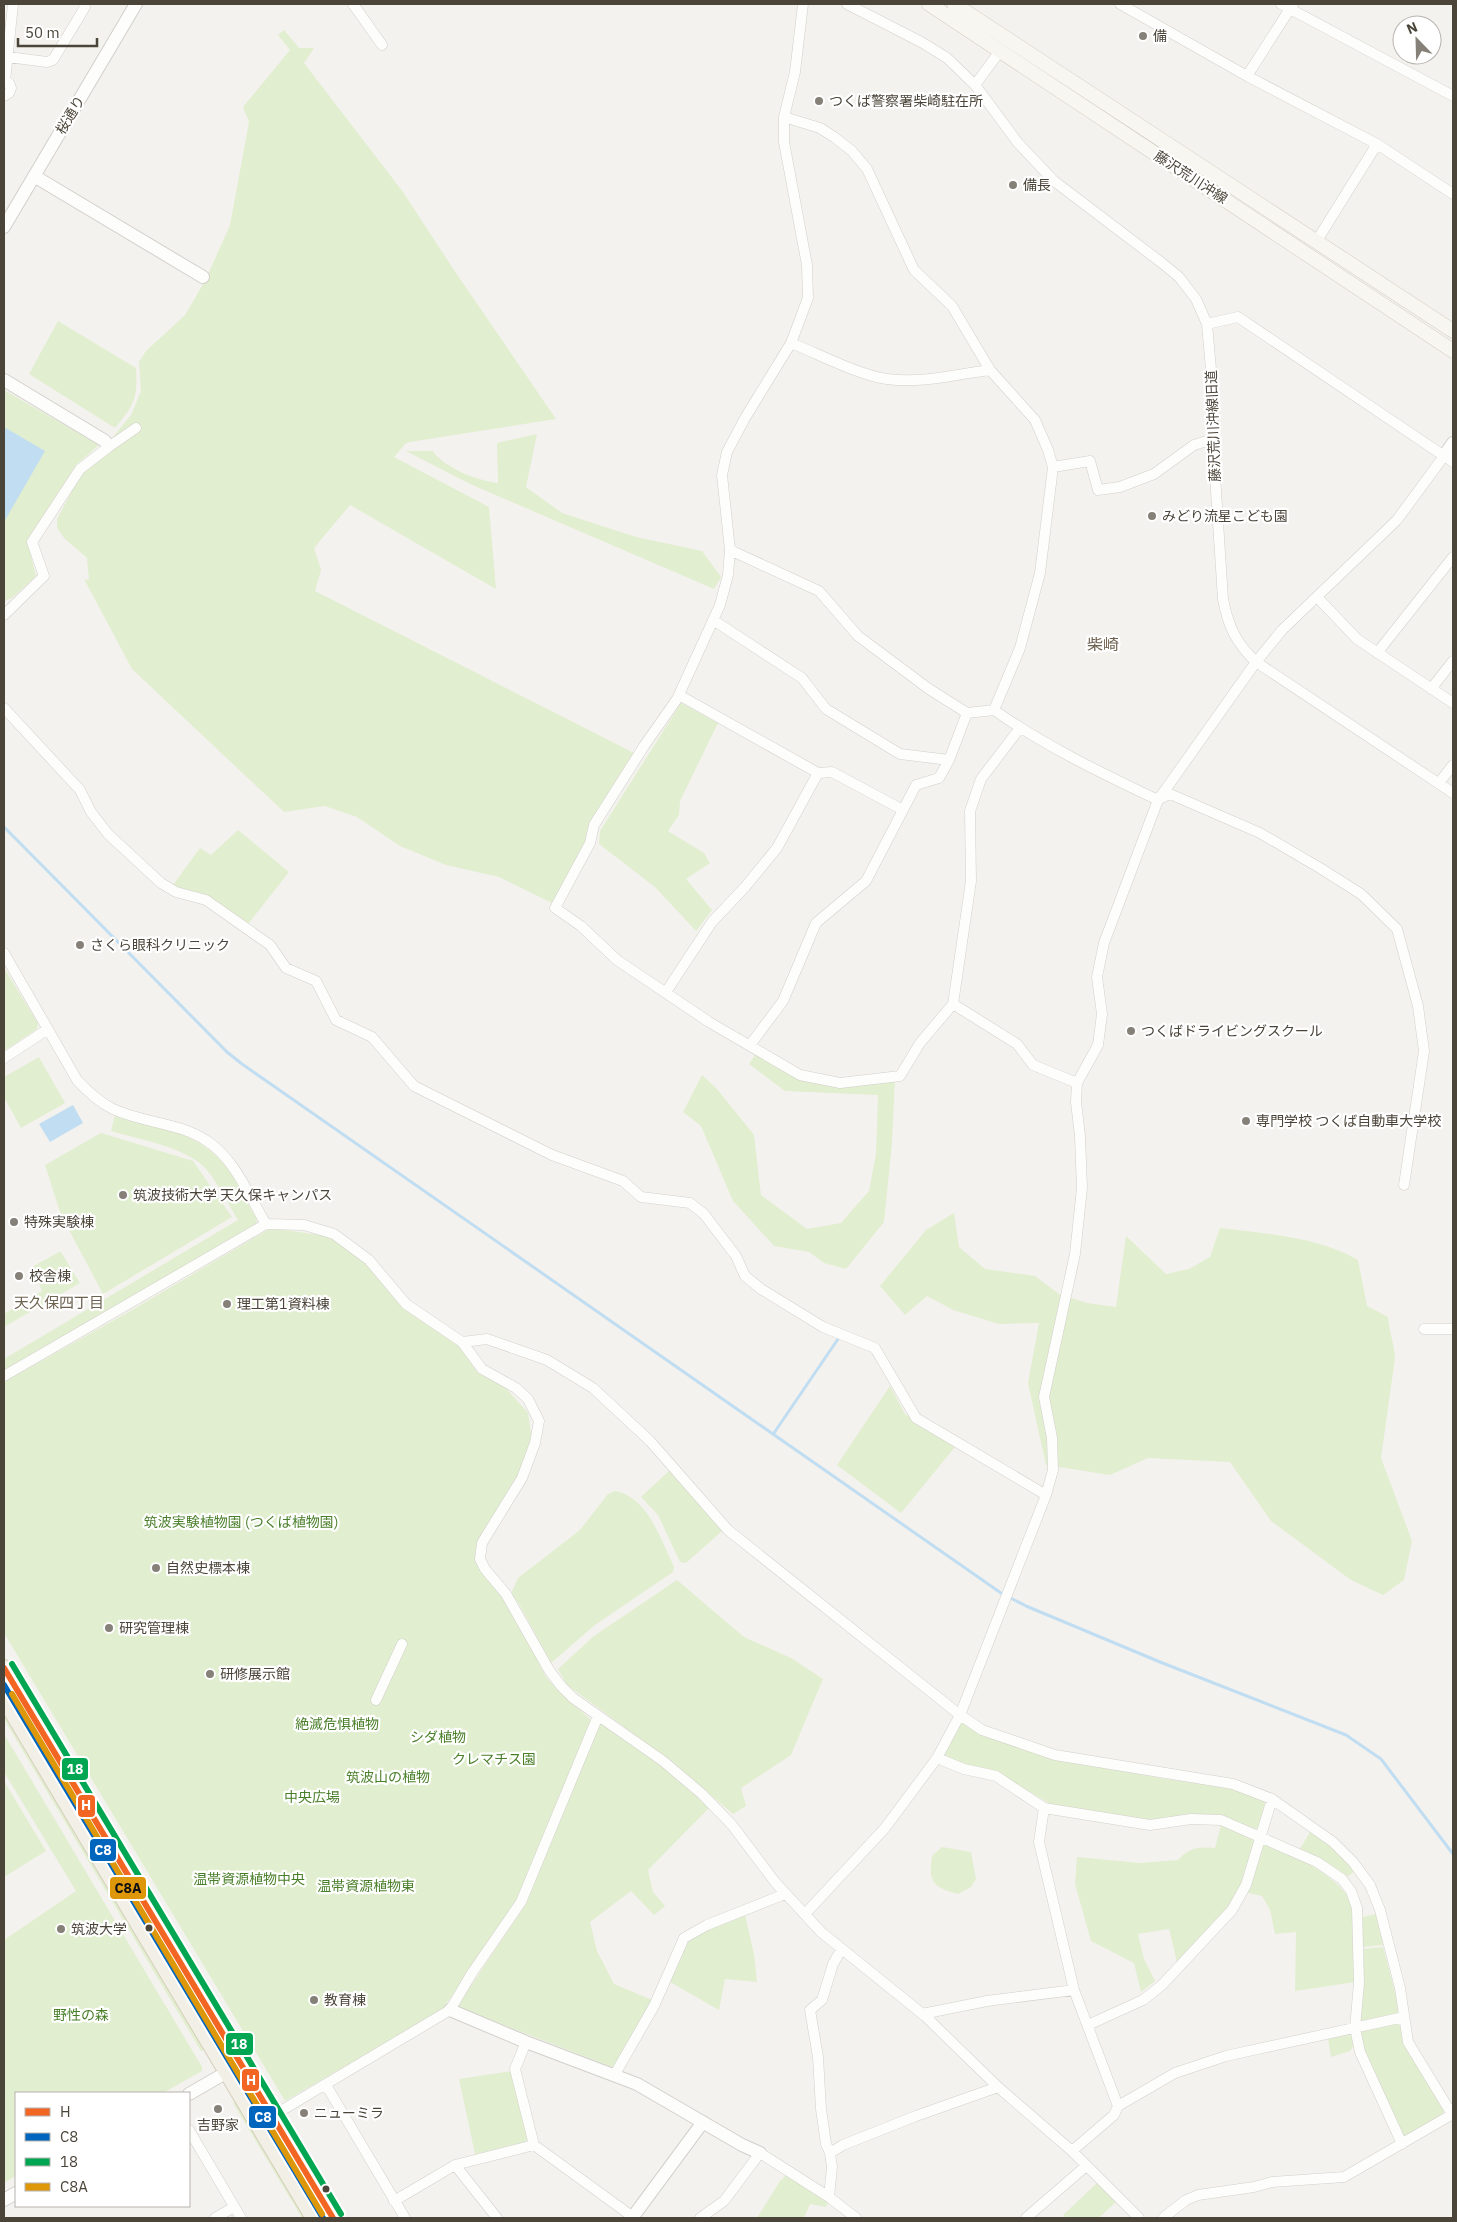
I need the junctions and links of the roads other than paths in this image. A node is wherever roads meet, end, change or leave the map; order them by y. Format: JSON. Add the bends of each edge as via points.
{"nodes":[{"id":1,"x":13,"y":4,"type":"edge"},
{"id":2,"x":84,"y":4,"type":"edge"},
{"id":3,"x":136,"y":4,"type":"edge"},
{"id":4,"x":353,"y":4,"type":"edge"},
{"id":5,"x":803,"y":4,"type":"edge"},
{"id":6,"x":847,"y":4,"type":"edge"},
{"id":7,"x":928,"y":4,"type":"edge"},
{"id":8,"x":954,"y":4,"type":"edge"},
{"id":9,"x":1120,"y":4,"type":"edge"},
{"id":10,"x":1288,"y":5,"type":"edge"},
{"id":11,"x":6,"y":36,"type":"edge"},
{"id":12,"x":382,"y":45,"type":"dead end"},
{"id":13,"x":1000,"y":51,"type":"junction"},
{"id":14,"x":8,"y":57,"type":"junction"},
{"id":15,"x":1247,"y":76,"type":"junction"},
{"id":16,"x":4,"y":81,"type":"edge"},
{"id":17,"x":975,"y":84,"type":"junction"},
{"id":18,"x":4,"y":96,"type":"edge"},
{"id":19,"x":1453,"y":96,"type":"edge"},
{"id":20,"x":784,"y":117,"type":"junction"},
{"id":21,"x":1377,"y":144,"type":"junction"},
{"id":22,"x":34,"y":176,"type":"junction"},
{"id":23,"x":1453,"y":194,"type":"edge"},
{"id":24,"x":4,"y":227,"type":"edge"},
{"id":25,"x":1316,"y":242,"type":"junction"},
{"id":26,"x":203,"y":277,"type":"dead end"},
{"id":27,"x":1207,"y":324,"type":"junction"},
{"id":28,"x":1453,"y":332,"type":"edge"},
{"id":29,"x":791,"y":343,"type":"junction"},
{"id":30,"x":1453,"y":351,"type":"edge"},
{"id":31,"x":990,"y":370,"type":"junction"},
{"id":32,"x":4,"y":380,"type":"edge"},
{"id":33,"x":136,"y":428,"type":"dead end"},
{"id":34,"x":1213,"y":439,"type":"junction"},
{"id":35,"x":1453,"y":443,"type":"edge"},
{"id":36,"x":108,"y":444,"type":"junction"},
{"id":37,"x":1449,"y":459,"type":"edge"},
{"id":38,"x":1053,"y":467,"type":"junction"},
{"id":39,"x":730,"y":550,"type":"junction"},
{"id":40,"x":1453,"y":557,"type":"edge"},
{"id":41,"x":1318,"y":598,"type":"junction"},
{"id":42,"x":4,"y":615,"type":"edge"},
{"id":43,"x":713,"y":620,"type":"junction"},
{"id":44,"x":1377,"y":653,"type":"junction"},
{"id":45,"x":1453,"y":661,"type":"edge"},
{"id":46,"x":1256,"y":662,"type":"junction"},
{"id":47,"x":1431,"y":689,"type":"junction"},
{"id":48,"x":679,"y":695,"type":"junction"},
{"id":49,"x":1453,"y":703,"type":"edge"},
{"id":50,"x":4,"y":708,"type":"edge"},
{"id":51,"x":994,"y":710,"type":"junction"},
{"id":52,"x":967,"y":713,"type":"junction"},
{"id":53,"x":1020,"y":728,"type":"junction"},
{"id":54,"x":949,"y":760,"type":"junction"},
{"id":55,"x":1453,"y":765,"type":"edge"},
{"id":56,"x":818,"y":773,"type":"junction"},
{"id":57,"x":1439,"y":783,"type":"junction"},
{"id":58,"x":1453,"y":792,"type":"edge"},
{"id":59,"x":1158,"y":800,"type":"junction"},
{"id":60,"x":903,"y":810,"type":"junction"},
{"id":61,"x":4,"y":953,"type":"edge"},
{"id":62,"x":666,"y":992,"type":"junction"},
{"id":63,"x":953,"y":1004,"type":"junction"},
{"id":64,"x":48,"y":1029,"type":"junction"},
{"id":65,"x":750,"y":1046,"type":"junction"},
{"id":66,"x":4,"y":1058,"type":"edge"},
{"id":67,"x":1077,"y":1083,"type":"junction"},
{"id":68,"x":1404,"y":1185,"type":"dead end"},
{"id":69,"x":266,"y":1224,"type":"junction"},
{"id":70,"x":1424,"y":1329,"type":"dead end"},
{"id":71,"x":1453,"y":1329,"type":"edge"},
{"id":72,"x":462,"y":1342,"type":"junction"},
{"id":73,"x":4,"y":1376,"type":"edge"},
{"id":74,"x":1046,"y":1495,"type":"junction"},
{"id":75,"x":402,"y":1644,"type":"dead end"},
{"id":76,"x":4,"y":1668,"type":"edge"},
{"id":77,"x":4,"y":1698,"type":"edge"},
{"id":78,"x":376,"y":1700,"type":"dead end"},
{"id":79,"x":960,"y":1715,"type":"junction"},
{"id":80,"x":598,"y":1716,"type":"junction"},
{"id":81,"x":937,"y":1758,"type":"junction"},
{"id":82,"x":1272,"y":1799,"type":"junction"},
{"id":83,"x":1044,"y":1808,"type":"junction"},
{"id":84,"x":1260,"y":1836,"type":"junction"},
{"id":85,"x":785,"y":1894,"type":"junction"},
{"id":86,"x":805,"y":1914,"type":"junction"},
{"id":87,"x":841,"y":1950,"type":"junction"},
{"id":88,"x":1074,"y":1990,"type":"junction"},
{"id":89,"x":450,"y":2010,"type":"junction"},
{"id":90,"x":922,"y":2014,"type":"junction"},
{"id":91,"x":1404,"y":2017,"type":"junction"},
{"id":92,"x":1088,"y":2025,"type":"junction"},
{"id":93,"x":1355,"y":2028,"type":"junction"},
{"id":94,"x":526,"y":2042,"type":"junction"},
{"id":95,"x":234,"y":2068,"type":"junction"},
{"id":96,"x":614,"y":2074,"type":"junction"},
{"id":97,"x":326,"y":2086,"type":"junction"},
{"id":98,"x":998,"y":2087,"type":"junction"},
{"id":99,"x":190,"y":2093,"type":"edge"},
{"id":100,"x":1118,"y":2106,"type":"junction"},
{"id":101,"x":284,"y":2109,"type":"dead end"},
{"id":102,"x":1452,"y":2115,"type":"edge"},
{"id":103,"x":703,"y":2122,"type":"junction"},
{"id":104,"x":190,"y":2132,"type":"edge"},
{"id":105,"x":1402,"y":2144,"type":"junction"},
{"id":106,"x":534,"y":2145,"type":"junction"},
{"id":107,"x":1072,"y":2151,"type":"junction"},
{"id":108,"x":760,"y":2152,"type":"junction"},
{"id":109,"x":830,"y":2153,"type":"junction"},
{"id":110,"x":455,"y":2165,"type":"junction"},
{"id":111,"x":1086,"y":2166,"type":"junction"},
{"id":112,"x":15,"y":2194,"type":"edge"},
{"id":113,"x":829,"y":2197,"type":"junction"},
{"id":114,"x":4,"y":2200,"type":"edge"},
{"id":115,"x":394,"y":2201,"type":"junction"},
{"id":116,"x":234,"y":2207,"type":"junction"},
{"id":117,"x":215,"y":2218,"type":"edge"},
{"id":118,"x":241,"y":2218,"type":"edge"},
{"id":119,"x":314,"y":2218,"type":"edge"},
{"id":120,"x":333,"y":2218,"type":"edge"},
{"id":121,"x":405,"y":2218,"type":"edge"},
{"id":122,"x":497,"y":2218,"type":"edge"},
{"id":123,"x":632,"y":2218,"type":"edge"},
{"id":124,"x":700,"y":2218,"type":"edge"},
{"id":125,"x":856,"y":2218,"type":"edge"},
{"id":126,"x":1026,"y":2218,"type":"edge"},
{"id":127,"x":1139,"y":2218,"type":"edge"},
{"id":128,"x":1163,"y":2218,"type":"edge"}],
"edges":[{"from":1,"to":11,"type":"street"},
{"from":2,"to":14,"type":"street","via":[[54,60]]},
{"from":3,"to":22,"type":"street","name":"桜通り"},
{"from":4,"to":12,"type":"street"},
{"from":5,"to":20,"type":"street","via":[[796,72]]},
{"from":6,"to":17,"type":"street","name":"藤沢荒川沖線旧道","via":[[940,53]]},
{"from":7,"to":13,"type":"main road","name":"藤沢荒川沖線"},
{"from":8,"to":25,"type":"main road","name":"藤沢荒川沖線"},
{"from":9,"to":15,"type":"street"},
{"from":10,"to":15,"type":"street"},
{"from":10,"to":19,"type":"street"},
{"from":11,"to":14,"type":"street"},
{"from":13,"to":17,"type":"street"},
{"from":13,"to":30,"type":"main road","name":"藤沢荒川沖線"},
{"from":14,"to":16,"type":"street"},
{"from":15,"to":21,"type":"street"},
{"from":16,"to":18,"type":"street","via":[[11,88]]},
{"from":17,"to":27,"type":"street","name":"藤沢荒川沖線旧道","via":[[1018,143],[1054,181],[1178,277],[1196,299]]},
{"from":20,"to":29,"type":"street","via":[[784,142],[805,257],[808,298]]},
{"from":20,"to":31,"type":"street","via":[[820,128],[852,151],[867,170],[914,270],[952,306]]},
{"from":21,"to":23,"type":"street"},
{"from":21,"to":25,"type":"street"},
{"from":22,"to":24,"type":"street","name":"桜通り"},
{"from":22,"to":26,"type":"street"},
{"from":25,"to":28,"type":"main road","name":"藤沢荒川沖線"},
{"from":27,"to":34,"type":"street","name":"藤沢荒川沖線旧道"},
{"from":27,"to":37,"type":"street","via":[[1238,317]]},
{"from":29,"to":31,"type":"street","via":[[886,379],[952,377]]},
{"from":29,"to":39,"type":"street","via":[[727,452],[722,475]]},
{"from":31,"to":38,"type":"street","via":[[1035,420]]},
{"from":32,"to":36,"type":"street"},
{"from":33,"to":36,"type":"street"},
{"from":34,"to":38,"type":"street","via":[[1194,445],[1154,474],[1120,487],[1098,490],[1090,461]]},
{"from":34,"to":46,"type":"street","name":"藤沢荒川沖線旧道","via":[[1223,599],[1235,638]]},
{"from":35,"to":37,"type":"street"},
{"from":36,"to":42,"type":"street","via":[[80,469],[32,542],[44,576]]},
{"from":37,"to":41,"type":"street","via":[[1397,520]]},
{"from":38,"to":51,"type":"street","via":[[1040,573],[1020,648]]},
{"from":39,"to":43,"type":"street","via":[[728,575]]},
{"from":39,"to":52,"type":"street","via":[[819,591],[858,636]]},
{"from":40,"to":44,"type":"street"},
{"from":41,"to":44,"type":"street","via":[[1357,639]]},
{"from":41,"to":46,"type":"street","via":[[1282,630]]},
{"from":43,"to":48,"type":"street"},
{"from":43,"to":54,"type":"street","via":[[802,678],[826,709],[900,754]]},
{"from":44,"to":47,"type":"street"},
{"from":45,"to":47,"type":"street"},
{"from":46,"to":57,"type":"street","name":"藤沢荒川沖線旧道"},
{"from":46,"to":59,"type":"street"},
{"from":47,"to":49,"type":"street"},
{"from":48,"to":56,"type":"street"},
{"from":48,"to":62,"type":"street","via":[[594,825],[590,843],[556,908],[581,926],[617,960]]},
{"from":50,"to":74,"type":"street","via":[[80,790],[91,812],[115,840],[161,882],[176,892],[206,900],[270,944],[286,968],[316,981],[336,1020],[372,1037],[414,1086],[552,1155],[623,1181],[641,1197],[690,1202],[704,1214],[736,1256],[745,1276],[761,1289],[823,1327],[875,1348],[916,1418]]},
{"from":51,"to":52,"type":"street"},
{"from":51,"to":53,"type":"street"},
{"from":52,"to":54,"type":"street"},
{"from":53,"to":59,"type":"street","via":[[1093,769]]},
{"from":53,"to":63,"type":"street","via":[[981,780],[970,811],[971,882]]},
{"from":54,"to":60,"type":"street","via":[[939,778],[916,785]]},
{"from":55,"to":57,"type":"street"},
{"from":56,"to":60,"type":"street","via":[[832,772]]},
{"from":56,"to":62,"type":"street","via":[[776,848],[712,922]]},
{"from":57,"to":58,"type":"street","name":"藤沢荒川沖線旧道"},
{"from":59,"to":67,"type":"street","via":[[1104,943],[1096,977],[1102,1014],[1098,1045]]},
{"from":59,"to":68,"type":"street","via":[[1170,794],[1260,833],[1361,894],[1397,929],[1418,1006],[1424,1051]]},
{"from":60,"to":65,"type":"street","via":[[866,882],[816,923],[783,1001]]},
{"from":61,"to":64,"type":"street"},
{"from":62,"to":65,"type":"street"},
{"from":63,"to":65,"type":"street","via":[[920,1042],[900,1076],[840,1083],[818,1080],[800,1075]]},
{"from":63,"to":67,"type":"street","via":[[1017,1044],[1033,1065]]},
{"from":64,"to":66,"type":"street"},
{"from":64,"to":69,"type":"street","via":[[77,1080],[90,1094],[114,1109],[187,1131],[222,1153]]},
{"from":67,"to":74,"type":"street","via":[[1082,1188],[1074,1254],[1044,1397],[1052,1438],[1053,1470]]},
{"from":69,"to":72,"type":"street","via":[[304,1225],[334,1234],[369,1260],[406,1304]]},
{"from":69,"to":73,"type":"street"},
{"from":70,"to":71,"type":"street"},
{"from":72,"to":79,"type":"street","via":[[487,1340],[547,1360],[593,1388],[650,1441],[728,1530]]},
{"from":72,"to":80,"type":"street","via":[[482,1369],[516,1388],[528,1399],[539,1421],[538,1434],[522,1478],[482,1543],[480,1559],[484,1569],[514,1606],[549,1670],[574,1698]]},
{"from":74,"to":79,"type":"street"},
{"from":75,"to":78,"type":"street"},
{"from":76,"to":95,"type":"main road"},
{"from":77,"to":95,"type":"main road"},
{"from":79,"to":81,"type":"street"},
{"from":79,"to":82,"type":"street","via":[[982,1730],[1055,1755],[1233,1784]]},
{"from":80,"to":85,"type":"street","via":[[663,1761],[702,1794],[732,1825]]},
{"from":80,"to":89,"type":"street","via":[[521,1902]]},
{"from":81,"to":83,"type":"street","via":[[996,1776]]},
{"from":81,"to":86,"type":"street","via":[[885,1828]]},
{"from":82,"to":84,"type":"street"},
{"from":82,"to":91,"type":"street","via":[[1333,1842],[1365,1876],[1380,1910]]},
{"from":83,"to":84,"type":"street","via":[[1150,1825],[1192,1818],[1221,1820]]},
{"from":83,"to":88,"type":"street","via":[[1040,1842]]},
{"from":84,"to":92,"type":"street","via":[[1246,1885],[1225,1920],[1143,2000]]},
{"from":84,"to":93,"type":"street","via":[[1317,1862],[1342,1879],[1351,1891],[1357,1908],[1358,1935],[1359,1984]]},
{"from":85,"to":86,"type":"street"},
{"from":85,"to":96,"type":"street","via":[[707,1925],[684,1938],[654,2006]]},
{"from":86,"to":87,"type":"street"},
{"from":87,"to":90,"type":"street"},
{"from":87,"to":109,"type":"street","via":[[833,1964],[822,2000],[810,2010],[818,2057],[821,2109]]},
{"from":88,"to":90,"type":"street"},
{"from":88,"to":92,"type":"street"},
{"from":89,"to":94,"type":"street"},
{"from":89,"to":97,"type":"street"},
{"from":90,"to":98,"type":"street"},
{"from":91,"to":93,"type":"street"},
{"from":91,"to":102,"type":"street","via":[[1408,2042]]},
{"from":92,"to":100,"type":"street"},
{"from":93,"to":100,"type":"street","via":[[1198,2065],[1175,2073]]},
{"from":93,"to":105,"type":"street","via":[[1360,2052]]},
{"from":94,"to":96,"type":"street"},
{"from":94,"to":106,"type":"street","via":[[515,2069]]},
{"from":95,"to":99,"type":"street"},
{"from":95,"to":119,"type":"main road"},
{"from":95,"to":120,"type":"main road"},
{"from":96,"to":103,"type":"street"},
{"from":97,"to":101,"type":"street"},
{"from":97,"to":115,"type":"street"},
{"from":98,"to":107,"type":"street"},
{"from":98,"to":109,"type":"street","via":[[843,2145]]},
{"from":100,"to":107,"type":"street","via":[[1114,2115]]},
{"from":102,"to":105,"type":"street"},
{"from":103,"to":108,"type":"street"},
{"from":103,"to":123,"type":"street"},
{"from":104,"to":116,"type":"street"},
{"from":105,"to":128,"type":"street","via":[[1344,2177],[1272,2182],[1198,2194]]},
{"from":106,"to":110,"type":"street"},
{"from":106,"to":123,"type":"street"},
{"from":107,"to":111,"type":"street"},
{"from":108,"to":113,"type":"street"},
{"from":108,"to":124,"type":"street","via":[[724,2201]]},
{"from":109,"to":113,"type":"street"},
{"from":110,"to":115,"type":"street"},
{"from":110,"to":122,"type":"street"},
{"from":111,"to":126,"type":"street"},
{"from":111,"to":127,"type":"street"},
{"from":112,"to":114,"type":"street"},
{"from":113,"to":125,"type":"street"},
{"from":115,"to":121,"type":"street"},
{"from":116,"to":117,"type":"street"},
{"from":116,"to":118,"type":"street"}]}
